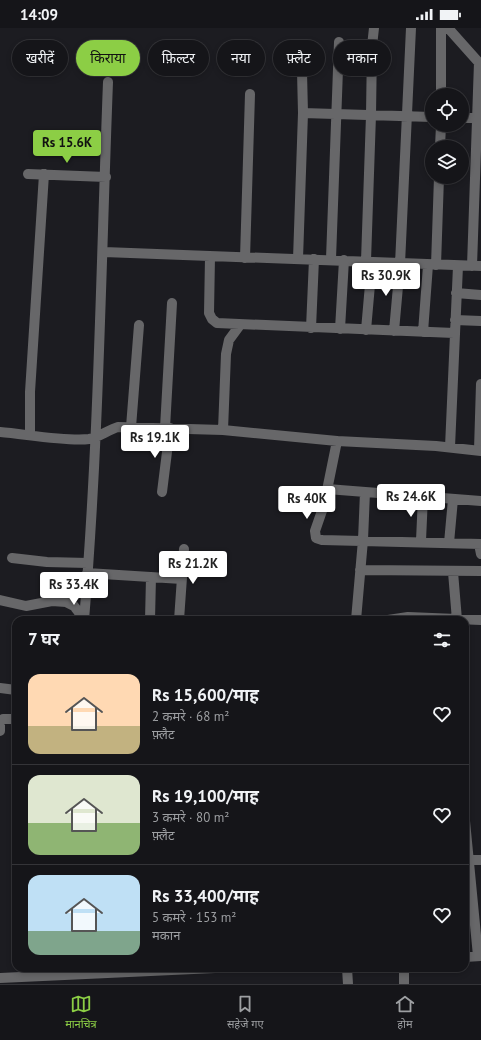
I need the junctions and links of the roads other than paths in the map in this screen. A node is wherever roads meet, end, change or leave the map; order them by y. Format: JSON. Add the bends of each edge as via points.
{"nodes":[{"id":1,"x":374,"y":28,"type":"edge"},
{"id":2,"x":411,"y":28,"type":"edge"},
{"id":3,"x":441,"y":28,"type":"edge"},
{"id":4,"x":448,"y":28,"type":"edge"},
{"id":5,"x":480,"y":63,"type":"edge"},
{"id":6,"x":302,"y":76,"type":"edge"},
{"id":7,"x":338,"y":76,"type":"edge"},
{"id":8,"x":108,"y":82,"type":"dead end"},
{"id":9,"x":441,"y":88,"type":"edge"},
{"id":10,"x":250,"y":94,"type":"dead end"},
{"id":11,"x":303,"y":113,"type":"junction"},
{"id":12,"x":337,"y":114,"type":"junction"},
{"id":13,"x":371,"y":115,"type":"junction"},
{"id":14,"x":406,"y":116,"type":"junction"},
{"id":15,"x":425,"y":117,"type":"edge"},
{"id":16,"x":469,"y":118,"type":"edge"},
{"id":17,"x":477,"y":118,"type":"junction"},
{"id":18,"x":28,"y":174,"type":"dead end"},
{"id":19,"x":44,"y":174,"type":"junction"},
{"id":20,"x":106,"y":177,"type":"junction"},
{"id":21,"x":438,"y":184,"type":"edge"},
{"id":22,"x":104,"y":252,"type":"junction"},
{"id":23,"x":210,"y":257,"type":"junction"},
{"id":24,"x":245,"y":258,"type":"junction"},
{"id":25,"x":298,"y":259,"type":"junction"},
{"id":26,"x":314,"y":259,"type":"junction"},
{"id":27,"x":331,"y":259,"type":"junction"},
{"id":28,"x":344,"y":260,"type":"junction"},
{"id":29,"x":369,"y":261,"type":"junction"},
{"id":30,"x":400,"y":264,"type":"junction"},
{"id":31,"x":432,"y":265,"type":"junction"},
{"id":32,"x":458,"y":266,"type":"junction"},
{"id":33,"x":477,"y":266,"type":"edge"},
{"id":34,"x":456,"y":293,"type":"junction"},
{"id":35,"x":481,"y":295,"type":"edge"},
{"id":36,"x":172,"y":303,"type":"dead end"},
{"id":37,"x":455,"y":320,"type":"junction"},
{"id":38,"x":481,"y":321,"type":"edge"},
{"id":39,"x":240,"y":324,"type":"junction"},
{"id":40,"x":139,"y":325,"type":"dead end"},
{"id":41,"x":311,"y":328,"type":"junction"},
{"id":42,"x":340,"y":329,"type":"junction"},
{"id":43,"x":366,"y":330,"type":"junction"},
{"id":44,"x":394,"y":331,"type":"junction"},
{"id":45,"x":423,"y":332,"type":"junction"},
{"id":46,"x":454,"y":333,"type":"junction"},
{"id":47,"x":481,"y":384,"type":"edge"},
{"id":48,"x":131,"y":427,"type":"junction"},
{"id":49,"x":168,"y":428,"type":"junction"},
{"id":50,"x":223,"y":430,"type":"junction"},
{"id":51,"x":0,"y":432,"type":"edge"},
{"id":52,"x":30,"y":435,"type":"junction"},
{"id":53,"x":97,"y":436,"type":"junction"},
{"id":54,"x":337,"y":441,"type":"junction"},
{"id":55,"x":450,"y":447,"type":"junction"},
{"id":56,"x":480,"y":450,"type":"edge"},
{"id":57,"x":327,"y":489,"type":"junction"},
{"id":58,"x":162,"y":492,"type":"dead end"},
{"id":59,"x":365,"y":492,"type":"junction"},
{"id":60,"x":423,"y":496,"type":"junction"},
{"id":61,"x":453,"y":499,"type":"junction"},
{"id":62,"x":481,"y":501,"type":"edge"},
{"id":63,"x":363,"y":540,"type":"junction"},
{"id":64,"x":421,"y":541,"type":"junction"},
{"id":65,"x":449,"y":543,"type":"junction"},
{"id":66,"x":480,"y":547,"type":"edge"},
{"id":67,"x":184,"y":549,"type":"dead end"},
{"id":68,"x":12,"y":558,"type":"dead end"},
{"id":69,"x":88,"y":563,"type":"junction"},
{"id":70,"x":360,"y":570,"type":"junction"},
{"id":71,"x":481,"y":571,"type":"edge"},
{"id":72,"x":453,"y":572,"type":"junction"},
{"id":73,"x":87,"y":573,"type":"junction"},
{"id":74,"x":151,"y":577,"type":"junction"},
{"id":75,"x":182,"y":579,"type":"junction"},
{"id":76,"x":0,"y":600,"type":"edge"},
{"id":77,"x":82,"y":616,"type":"edge"},
{"id":78,"x":84,"y":616,"type":"edge"},
{"id":79,"x":150,"y":616,"type":"edge"},
{"id":80,"x":179,"y":616,"type":"edge"},
{"id":81,"x":356,"y":616,"type":"edge"},
{"id":82,"x":457,"y":616,"type":"edge"},
{"id":83,"x":469,"y":620,"type":"edge"},
{"id":84,"x":481,"y":620,"type":"edge"},
{"id":85,"x":0,"y":688,"type":"edge"},
{"id":86,"x":12,"y":690,"type":"edge"},
{"id":87,"x":12,"y":719,"type":"edge"},
{"id":88,"x":0,"y":731,"type":"edge"},
{"id":89,"x":469,"y":857,"type":"edge"},
{"id":90,"x":481,"y":860,"type":"edge"},
{"id":91,"x":469,"y":871,"type":"edge"},
{"id":92,"x":480,"y":956,"type":"edge"},
{"id":93,"x":469,"y":957,"type":"edge"},
{"id":94,"x":104,"y":972,"type":"edge"},
{"id":95,"x":347,"y":972,"type":"edge"},
{"id":96,"x":404,"y":972,"type":"edge"},
{"id":97,"x":0,"y":978,"type":"edge"},
{"id":98,"x":348,"y":984,"type":"edge"},
{"id":99,"x":404,"y":984,"type":"edge"}],
"edges":[{"from":1,"to":13,"type":"street"},
{"from":2,"to":14,"type":"street"},
{"from":3,"to":9,"type":"street"},
{"from":4,"to":5,"type":"street"},
{"from":5,"to":17,"type":"street"},
{"from":6,"to":11,"type":"street"},
{"from":7,"to":12,"type":"street"},
{"from":8,"to":20,"type":"street"},
{"from":10,"to":24,"type":"street"},
{"from":11,"to":12,"type":"street"},
{"from":11,"to":25,"type":"street"},
{"from":12,"to":13,"type":"street"},
{"from":12,"to":27,"type":"street"},
{"from":13,"to":14,"type":"street"},
{"from":13,"to":29,"type":"street"},
{"from":14,"to":15,"type":"street"},
{"from":14,"to":30,"type":"street"},
{"from":16,"to":17,"type":"street"},
{"from":17,"to":33,"type":"street"},
{"from":18,"to":19,"type":"street"},
{"from":19,"to":20,"type":"street"},
{"from":19,"to":52,"type":"street","via":[[30,392]]},
{"from":20,"to":22,"type":"street"},
{"from":21,"to":31,"type":"street"},
{"from":22,"to":23,"type":"street"},
{"from":22,"to":53,"type":"street","via":[[96,390]]},
{"from":23,"to":24,"type":"street"},
{"from":23,"to":39,"type":"street","via":[[210,316],[217,323]]},
{"from":24,"to":25,"type":"street"},
{"from":25,"to":26,"type":"street"},
{"from":26,"to":27,"type":"street"},
{"from":26,"to":41,"type":"street"},
{"from":27,"to":28,"type":"street"},
{"from":28,"to":29,"type":"street"},
{"from":28,"to":42,"type":"street"},
{"from":29,"to":30,"type":"street"},
{"from":29,"to":43,"type":"street"},
{"from":30,"to":31,"type":"street"},
{"from":30,"to":44,"type":"street"},
{"from":31,"to":32,"type":"street"},
{"from":31,"to":45,"type":"street"},
{"from":32,"to":33,"type":"street"},
{"from":32,"to":34,"type":"street"},
{"from":34,"to":35,"type":"street"},
{"from":34,"to":37,"type":"street"},
{"from":36,"to":49,"type":"street"},
{"from":37,"to":38,"type":"street"},
{"from":37,"to":46,"type":"street"},
{"from":39,"to":41,"type":"street"},
{"from":39,"to":50,"type":"street","via":[[229,340],[226,354]]},
{"from":40,"to":48,"type":"street"},
{"from":41,"to":42,"type":"street"},
{"from":42,"to":43,"type":"street"},
{"from":43,"to":44,"type":"street"},
{"from":44,"to":45,"type":"street"},
{"from":45,"to":46,"type":"street"},
{"from":46,"to":55,"type":"street"},
{"from":47,"to":56,"type":"street"},
{"from":48,"to":49,"type":"street"},
{"from":48,"to":53,"type":"street","via":[[118,427]]},
{"from":49,"to":50,"type":"street"},
{"from":49,"to":58,"type":"street"},
{"from":50,"to":54,"type":"street"},
{"from":51,"to":52,"type":"street"},
{"from":52,"to":53,"type":"street","via":[[79,439]]},
{"from":53,"to":69,"type":"street"},
{"from":54,"to":55,"type":"street"},
{"from":54,"to":57,"type":"street"},
{"from":55,"to":56,"type":"street"},
{"from":57,"to":59,"type":"street"},
{"from":57,"to":63,"type":"street","via":[[315,531],[316,538]]},
{"from":59,"to":60,"type":"street"},
{"from":59,"to":63,"type":"street"},
{"from":60,"to":61,"type":"street"},
{"from":60,"to":64,"type":"street"},
{"from":61,"to":62,"type":"street"},
{"from":61,"to":65,"type":"street"},
{"from":63,"to":64,"type":"street"},
{"from":63,"to":70,"type":"street"},
{"from":64,"to":65,"type":"street"},
{"from":65,"to":66,"type":"street"},
{"from":67,"to":75,"type":"street"},
{"from":68,"to":69,"type":"street"},
{"from":69,"to":73,"type":"street"},
{"from":70,"to":72,"type":"street"},
{"from":70,"to":81,"type":"street"},
{"from":71,"to":72,"type":"street"},
{"from":72,"to":82,"type":"street"},
{"from":73,"to":74,"type":"street"},
{"from":73,"to":78,"type":"street"},
{"from":74,"to":75,"type":"street"},
{"from":74,"to":79,"type":"street"},
{"from":75,"to":80,"type":"street"},
{"from":76,"to":77,"type":"street","via":[[26,606],[52,601],[66,602],[74,606]]},
{"from":83,"to":84,"type":"street"},
{"from":85,"to":86,"type":"street"},
{"from":87,"to":88,"type":"street","via":[[3,719],[0,722]]},
{"from":89,"to":90,"type":"street"},
{"from":91,"to":92,"type":"street"},
{"from":92,"to":93,"type":"street"},
{"from":94,"to":97,"type":"street"},
{"from":95,"to":98,"type":"street"},
{"from":96,"to":99,"type":"street"}]}
